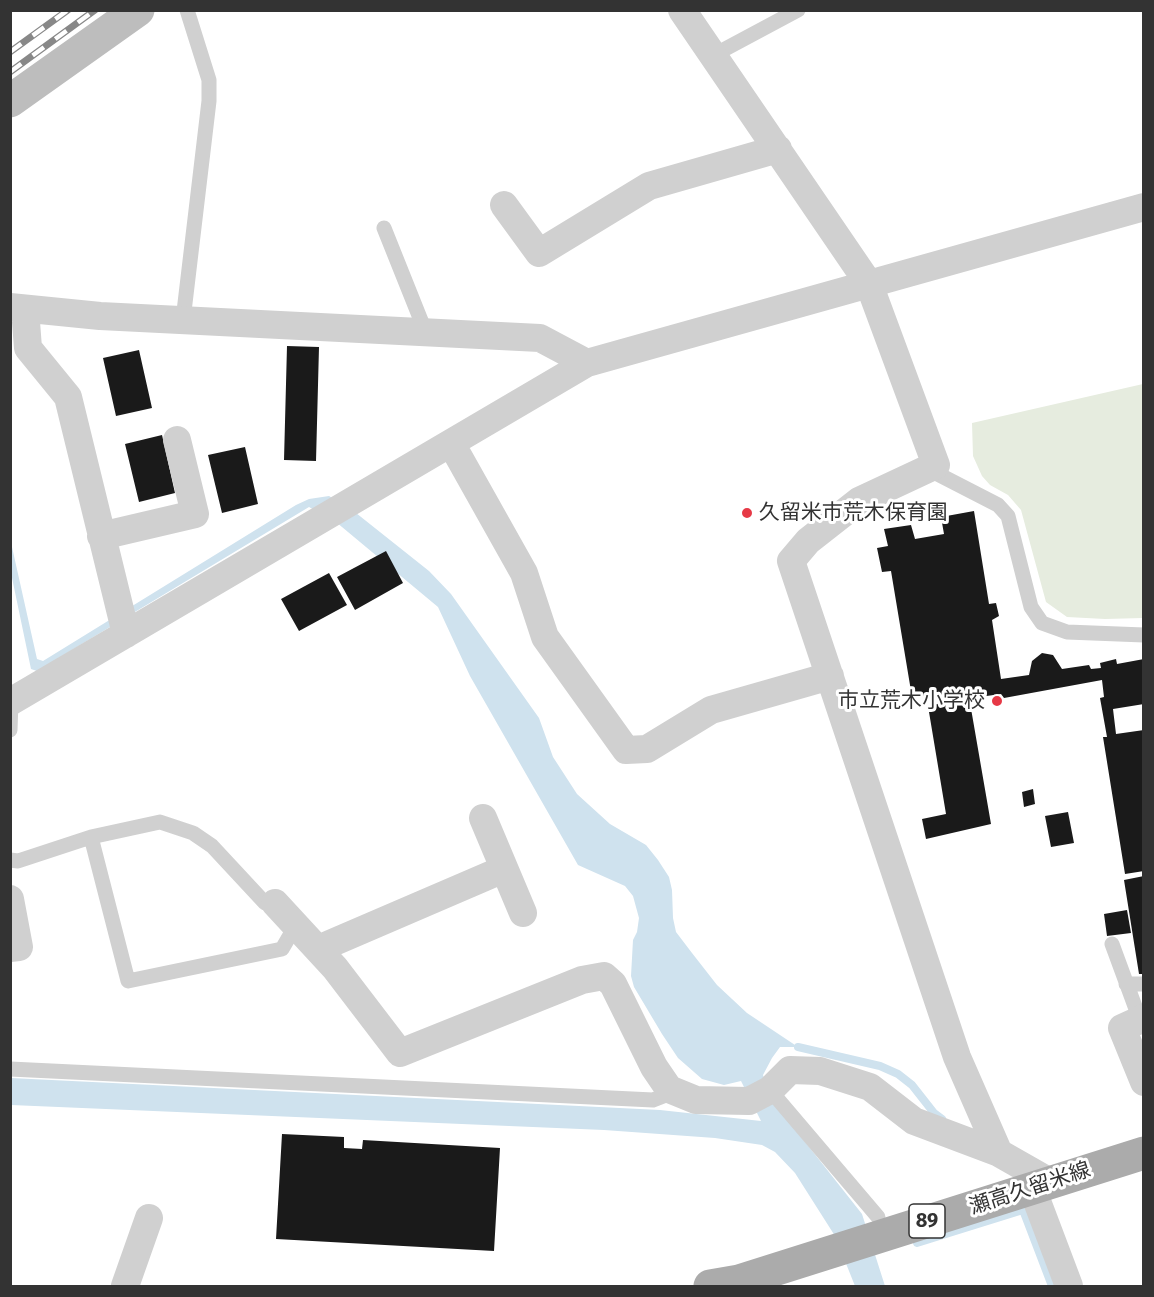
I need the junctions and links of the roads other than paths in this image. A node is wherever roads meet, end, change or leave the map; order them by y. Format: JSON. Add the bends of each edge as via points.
{"nodes":[{"id":1,"x":138,"y":10,"type":"edge"},
{"id":2,"x":187,"y":10,"type":"edge"},
{"id":3,"x":682,"y":10,"type":"edge"},
{"id":4,"x":798,"y":10,"type":"edge"},
{"id":5,"x":712,"y":56,"type":"junction"},
{"id":6,"x":10,"y":101,"type":"edge"},
{"id":7,"x":778,"y":149,"type":"junction"},
{"id":8,"x":504,"y":205,"type":"dead end"},
{"id":9,"x":1143,"y":207,"type":"edge"},
{"id":10,"x":384,"y":228,"type":"dead end"},
{"id":11,"x":869,"y":284,"type":"junction"},
{"id":12,"x":18,"y":308,"type":"edge"},
{"id":13,"x":183,"y":320,"type":"junction"},
{"id":14,"x":426,"y":333,"type":"junction"},
{"id":15,"x":587,"y":363,"type":"junction"},
{"id":16,"x":177,"y":440,"type":"dead end"},
{"id":17,"x":451,"y":443,"type":"junction"},
{"id":18,"x":928,"y":469,"type":"junction"},
{"id":19,"x":101,"y":536,"type":"junction"},
{"id":20,"x":126,"y":634,"type":"junction"},
{"id":21,"x":1143,"y":635,"type":"edge"},
{"id":22,"x":830,"y":676,"type":"junction"},
{"id":23,"x":11,"y":702,"type":"edge"},
{"id":24,"x":10,"y":730,"type":"edge"},
{"id":25,"x":483,"y":818,"type":"dead end"},
{"id":26,"x":91,"y":837,"type":"junction"},
{"id":27,"x":10,"y":860,"type":"edge"},
{"id":28,"x":504,"y":869,"type":"junction"},
{"id":29,"x":10,"y":899,"type":"edge"},
{"id":30,"x":275,"y":903,"type":"joint"},
{"id":31,"x":523,"y":913,"type":"dead end"},
{"id":32,"x":296,"y":925,"type":"junction"},
{"id":33,"x":1112,"y":944,"type":"dead end"},
{"id":34,"x":10,"y":948,"type":"edge"},
{"id":35,"x":318,"y":949,"type":"junction"},
{"id":36,"x":1126,"y":984,"type":"junction"},
{"id":37,"x":1143,"y":984,"type":"edge"},
{"id":38,"x":1142,"y":1019,"type":"edge"},
{"id":39,"x":10,"y":1069,"type":"edge"},
{"id":40,"x":1143,"y":1082,"type":"edge"},
{"id":41,"x":770,"y":1090,"type":"junction"},
{"id":42,"x":676,"y":1091,"type":"junction"},
{"id":43,"x":999,"y":1153,"type":"junction"},
{"id":44,"x":1143,"y":1153,"type":"edge"},
{"id":45,"x":1041,"y":1185,"type":"junction"},
{"id":46,"x":878,"y":1217,"type":"dead end"},
{"id":47,"x":149,"y":1218,"type":"dead end"},
{"id":48,"x":726,"y":1285,"type":"edge"},
{"id":49,"x":125,"y":1287,"type":"edge"},
{"id":50,"x":1069,"y":1287,"type":"edge"}],
"edges":[{"from":1,"to":6,"type":"main road"},
{"from":2,"to":13,"type":"lane","via":[[208,80],[208,101]]},
{"from":3,"to":5,"type":"street"},
{"from":4,"to":5,"type":"lane"},
{"from":5,"to":7,"type":"street"},
{"from":7,"to":8,"type":"street","via":[[649,186],[539,253]]},
{"from":7,"to":11,"type":"street"},
{"from":9,"to":11,"type":"street"},
{"from":10,"to":14,"type":"lane"},
{"from":11,"to":15,"type":"street"},
{"from":11,"to":18,"type":"street","via":[[936,465]]},
{"from":12,"to":13,"type":"street"},
{"from":12,"to":19,"type":"street","via":[[28,348],[68,397]]},
{"from":13,"to":14,"type":"street"},
{"from":14,"to":15,"type":"street","via":[[540,339]]},
{"from":15,"to":17,"type":"street"},
{"from":16,"to":19,"type":"street","via":[[195,514]]},
{"from":17,"to":20,"type":"street"},
{"from":17,"to":22,"type":"street","via":[[524,573],[545,637],[626,750],[647,749],[711,710]]},
{"from":18,"to":21,"type":"lane","via":[[998,505],[1008,516],[1031,607],[1042,623],[1067,632]]},
{"from":18,"to":22,"type":"street","via":[[859,501],[808,541],[791,561]]},
{"from":19,"to":20,"type":"street"},
{"from":20,"to":23,"type":"street"},
{"from":22,"to":43,"type":"street","via":[[957,1057]]},
{"from":23,"to":24,"type":"lane"},
{"from":25,"to":28,"type":"street"},
{"from":26,"to":27,"type":"lane","via":[[18,861]]},
{"from":26,"to":30,"type":"lane","via":[[160,822],[193,833],[212,846],[265,903]]},
{"from":26,"to":32,"type":"lane","via":[[129,981],[282,949]]},
{"from":28,"to":31,"type":"street"},
{"from":28,"to":35,"type":"street"},
{"from":29,"to":34,"type":"street","via":[[19,947]]},
{"from":30,"to":32,"type":"street"},
{"from":32,"to":35,"type":"street"},
{"from":33,"to":36,"type":"lane"},
{"from":35,"to":42,"type":"street","via":[[400,1053],[582,981],[604,976],[613,984],[654,1067],[669,1089]]},
{"from":36,"to":37,"type":"lane"},
{"from":36,"to":38,"type":"lane"},
{"from":38,"to":40,"type":"street","via":[[1122,1028]]},
{"from":39,"to":42,"type":"lane","via":[[653,1100]]},
{"from":41,"to":42,"type":"street","via":[[749,1101],[696,1100]]},
{"from":41,"to":43,"type":"street","via":[[790,1070],[820,1071],[870,1087],[914,1121]]},
{"from":41,"to":46,"type":"lane"},
{"from":43,"to":45,"type":"street"},
{"from":44,"to":45,"type":"main road","name":"瀬高久留米線","number":"89"},
{"from":45,"to":48,"type":"main road","name":"瀬高久留米線","number":"89"},
{"from":45,"to":50,"type":"street"},
{"from":47,"to":49,"type":"street"}]}
